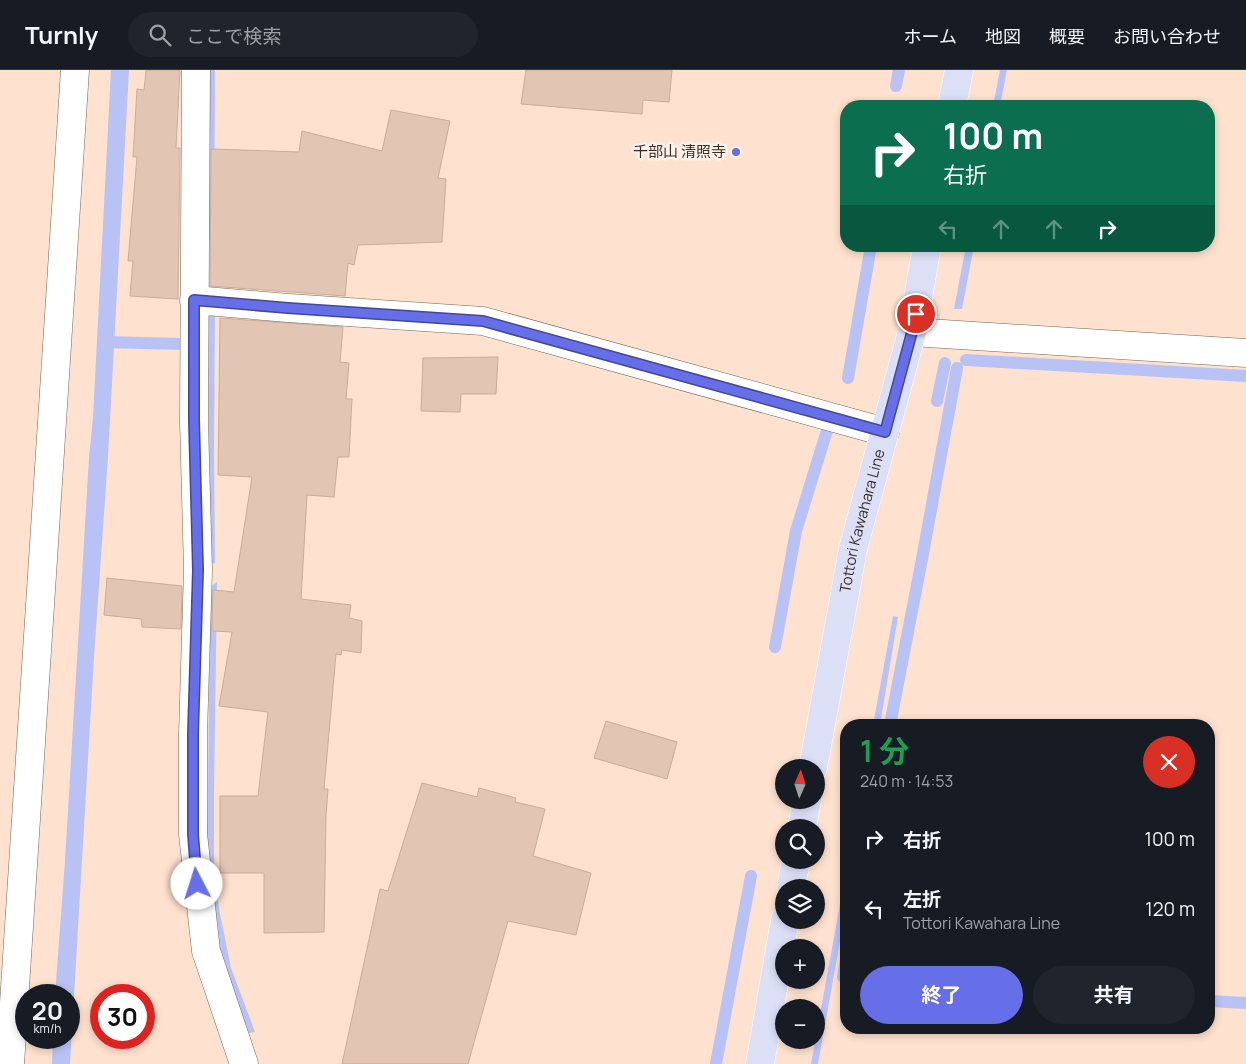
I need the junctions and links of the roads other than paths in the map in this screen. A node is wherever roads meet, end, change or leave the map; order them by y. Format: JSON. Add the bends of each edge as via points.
{"nodes":[{"id":1,"x":75,"y":70,"type":"edge"},
{"id":2,"x":196,"y":70,"type":"edge"},
{"id":3,"x":958,"y":70,"type":"edge"},
{"id":4,"x":953,"y":100,"type":"edge"},
{"id":5,"x":927,"y":252,"type":"edge"},
{"id":6,"x":194,"y":300,"type":"junction"},
{"id":7,"x":912,"y":332,"type":"junction"},
{"id":8,"x":1246,"y":353,"type":"edge"},
{"id":9,"x":885,"y":432,"type":"junction"},
{"id":10,"x":815,"y":759,"type":"edge"},
{"id":11,"x":783,"y":929,"type":"edge"},
{"id":12,"x":10,"y":1064,"type":"edge"},
{"id":13,"x":244,"y":1064,"type":"edge"},
{"id":14,"x":760,"y":1064,"type":"edge"}],
"edges":[{"from":1,"to":12,"type":"street"},
{"from":2,"to":6,"type":"street"},
{"from":3,"to":4,"type":"main road"},
{"from":5,"to":7,"type":"main road","name":"Tottori Kawahara Line"},
{"from":6,"to":9,"type":"street","via":[[483,321]]},
{"from":6,"to":13,"type":"street","via":[[198,570],[193,834],[206,951]]},
{"from":7,"to":8,"type":"street"},
{"from":7,"to":9,"type":"main road","name":"Tottori Kawahara Line"},
{"from":9,"to":10,"type":"main road","name":"Tottori Kawahara Line","via":[[853,549]]},
{"from":11,"to":14,"type":"main road"}]}
